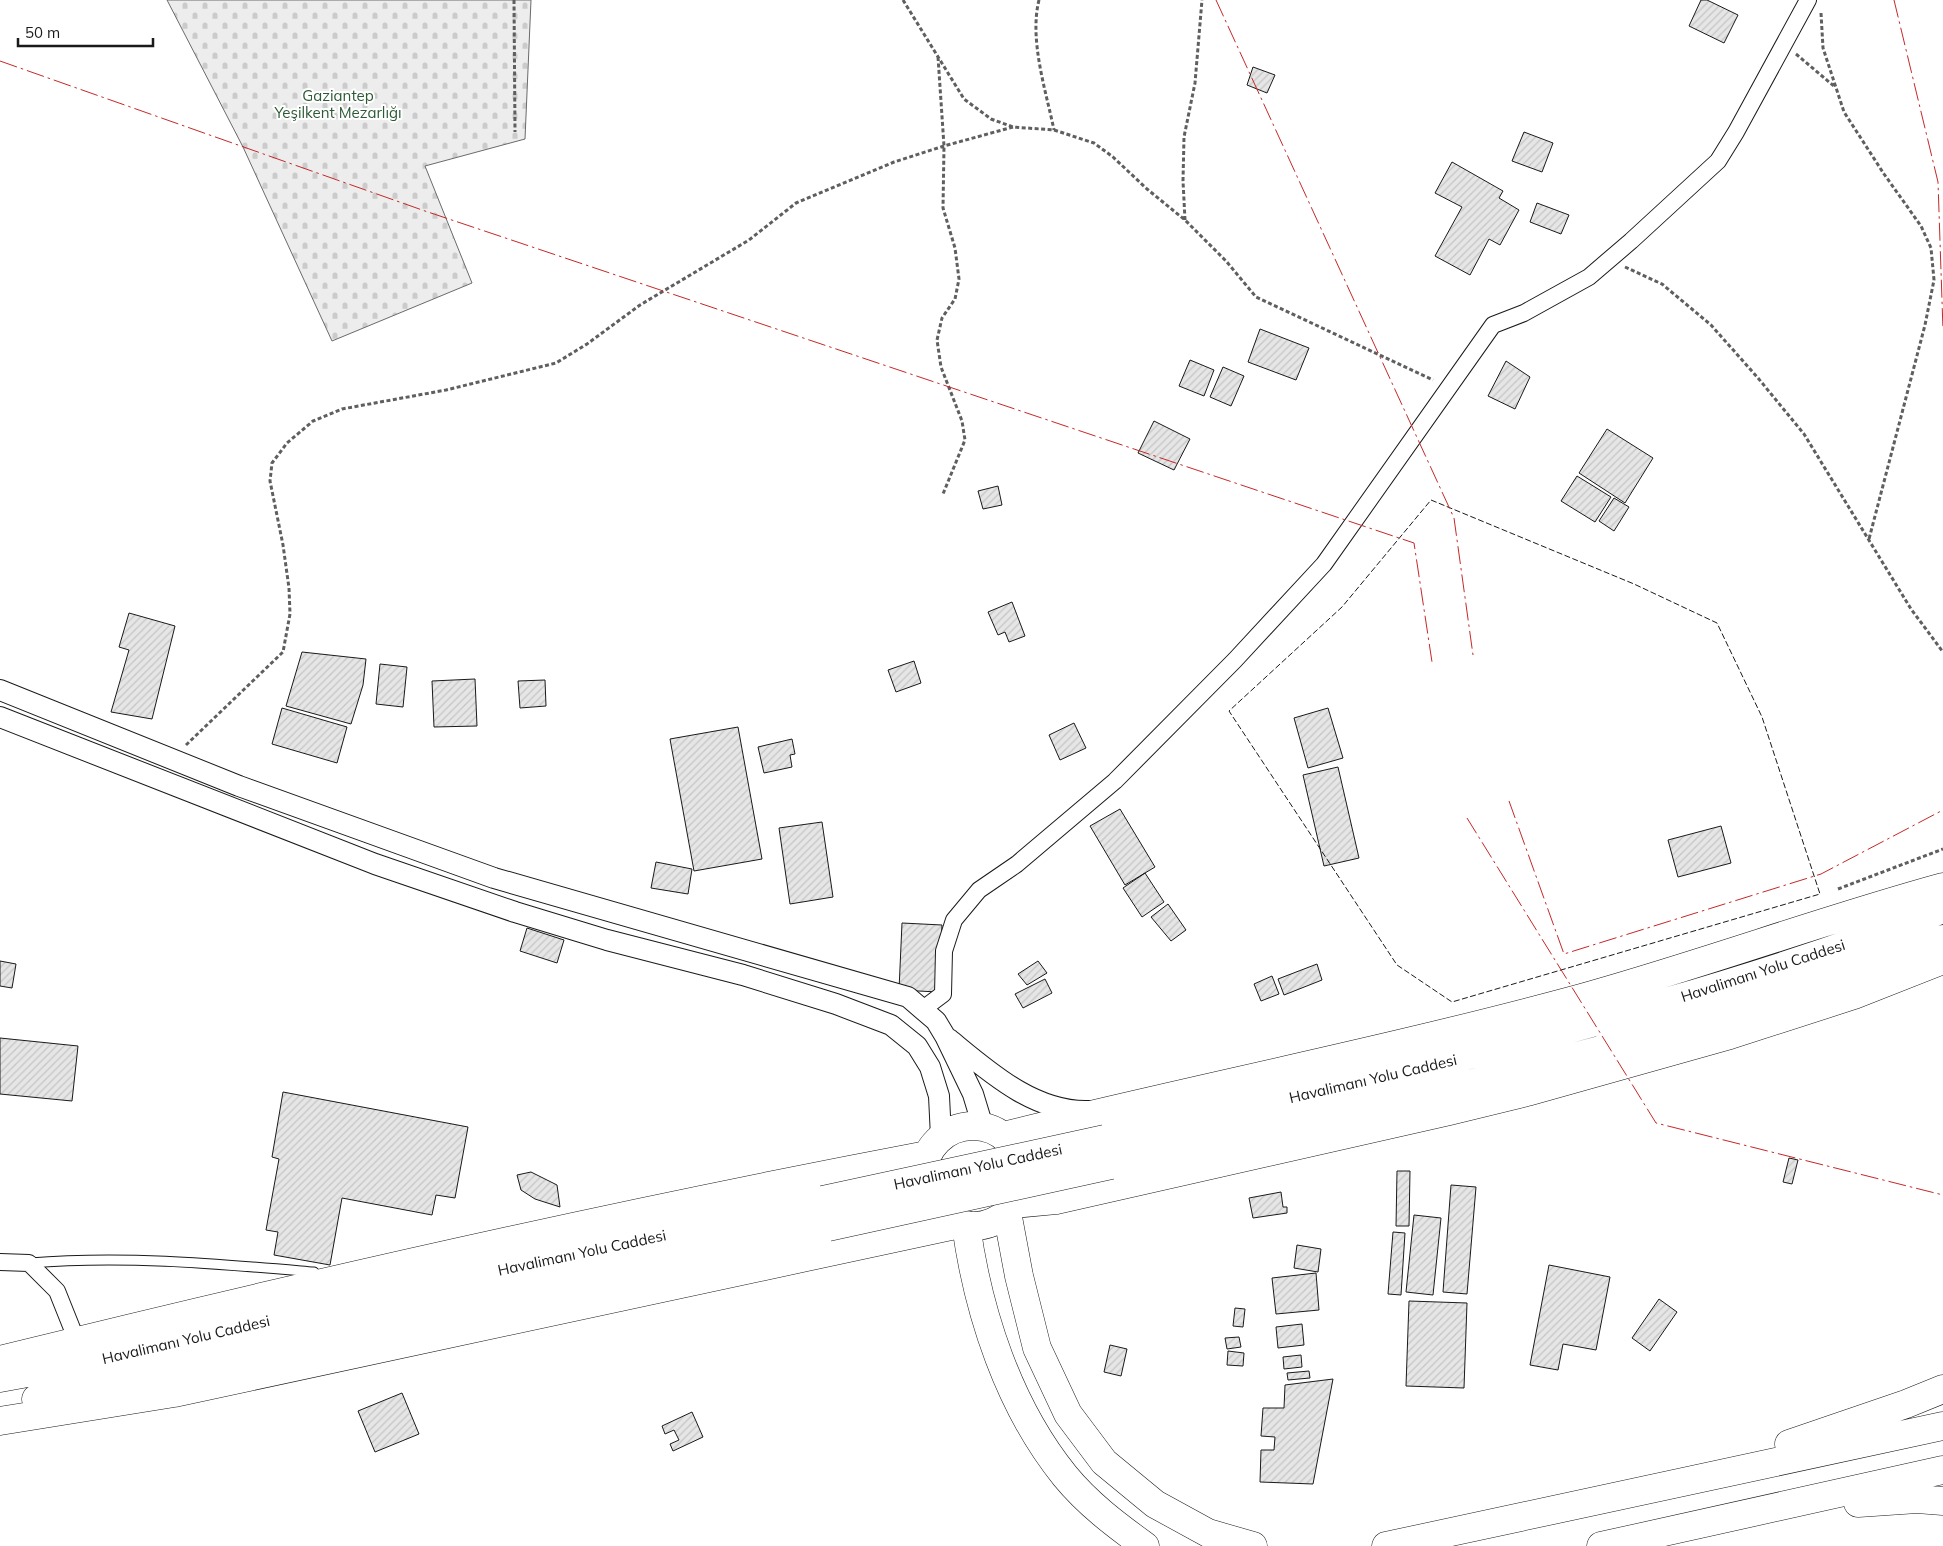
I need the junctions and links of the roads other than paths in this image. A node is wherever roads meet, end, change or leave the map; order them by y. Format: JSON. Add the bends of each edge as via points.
{"nodes":[{"id":1,"x":1815,"y":4,"type":"edge"},
{"id":2,"x":0,"y":690,"type":"edge"},
{"id":3,"x":0,"y":717,"type":"edge"},
{"id":4,"x":1943,"y":887,"type":"edge"},
{"id":5,"x":1943,"y":909,"type":"edge"},
{"id":6,"x":1943,"y":939,"type":"edge"},
{"id":7,"x":1943,"y":960,"type":"edge"},
{"id":8,"x":923,"y":1009,"type":"junction"},
{"id":9,"x":945,"y":1036,"type":"junction"},
{"id":10,"x":1108,"y":1110,"type":"junction"},
{"id":11,"x":993,"y":1131,"type":"junction"},
{"id":12,"x":934,"y":1146,"type":"junction"},
{"id":13,"x":1108,"y":1152,"type":"junction"},
{"id":14,"x":1011,"y":1208,"type":"junction"},
{"id":15,"x":963,"y":1224,"type":"junction"},
{"id":16,"x":0,"y":1262,"type":"edge"},
{"id":17,"x":29,"y":1263,"type":"junction"},
{"id":18,"x":314,"y":1272,"type":"dead end"},
{"id":19,"x":77,"y":1341,"type":"junction"},
{"id":20,"x":0,"y":1360,"type":"edge"},
{"id":21,"x":0,"y":1378,"type":"edge"},
{"id":22,"x":1943,"y":1389,"type":"edge"},
{"id":23,"x":0,"y":1407,"type":"edge"},
{"id":24,"x":0,"y":1421,"type":"edge"},
{"id":25,"x":1943,"y":1426,"type":"edge"},
{"id":26,"x":1943,"y":1470,"type":"edge"},
{"id":27,"x":1943,"y":1501,"type":"edge"},
{"id":28,"x":1572,"y":1505,"type":"junction"},
{"id":29,"x":1145,"y":1546,"type":"edge"},
{"id":30,"x":1253,"y":1546,"type":"edge"},
{"id":31,"x":1386,"y":1546,"type":"edge"},
{"id":32,"x":1601,"y":1546,"type":"edge"},
{"id":33,"x":1605,"y":1546,"type":"edge"}],
"edges":[{"from":1,"to":8,"type":"street","via":[[1784,44],[1718,160],[1589,276],[1524,313],[1493,325],[1324,564],[1115,781],[1017,864],[979,890],[954,920],[944,951],[943,994]]},
{"from":2,"to":8,"type":"street","via":[[239,786],[494,878],[908,997]]},
{"from":3,"to":12,"type":"street","via":[[374,864],[524,915],[743,975],[891,1025],[917,1046],[930,1067],[940,1096]]},
{"from":4,"to":10,"type":"highway","via":[[1576,999],[1448,1033]]},
{"from":5,"to":13,"type":"highway","name":"Havalimanı Yolu Caddesi","via":[[1892,930],[1737,981],[1599,1022]]},
{"from":6,"to":13,"type":"highway","name":"Havalimanı Yolu Caddesi","via":[[1600,1050],[1472,1083]]},
{"from":7,"to":14,"type":"highway","via":[[1854,995],[1730,1035],[1527,1092]]},
{"from":8,"to":9,"type":"street"},
{"from":9,"to":10,"type":"street","via":[[996,1077],[1022,1093],[1076,1111]]},
{"from":9,"to":11,"type":"street"},
{"from":10,"to":11,"type":"highway"},
{"from":11,"to":12,"type":"highway","via":[[962,1127]]},
{"from":11,"to":14,"type":"highway","via":[[1017,1152],[1023,1173],[1019,1194]]},
{"from":12,"to":15,"type":"highway","via":[[923,1178],[930,1200],[945,1217]]},
{"from":12,"to":19,"type":"highway","via":[[495,1243]]},
{"from":13,"to":21,"type":"highway","name":"Havalimanı Yolu Caddesi","bridge":true,"via":[[823,1200],[82,1363]]},
{"from":13,"to":23,"type":"highway","name":"Havalimanı Yolu Caddesi","bridge":true,"via":[[828,1227]]},
{"from":14,"to":15,"type":"highway","via":[[989,1223]]},
{"from":14,"to":30,"type":"highway","via":[[1020,1276],[1038,1348],[1068,1414],[1104,1462],[1155,1504],[1208,1533]]},
{"from":15,"to":24,"type":"highway","via":[[174,1394]]},
{"from":15,"to":29,"type":"highway","via":[[997,1354],[1031,1428],[1066,1477],[1104,1516]]},
{"from":16,"to":17,"type":"street"},
{"from":17,"to":18,"type":"lane","via":[[184,1261]]},
{"from":17,"to":19,"type":"street","via":[[57,1290]]},
{"from":19,"to":20,"type":"highway"},
{"from":22,"to":28,"type":"highway","via":[[1742,1460]]},
{"from":25,"to":28,"type":"highway"},
{"from":26,"to":32,"type":"highway"},
{"from":27,"to":33,"type":"highway","via":[[1918,1499],[1846,1504]]},
{"from":28,"to":31,"type":"highway"}]}
